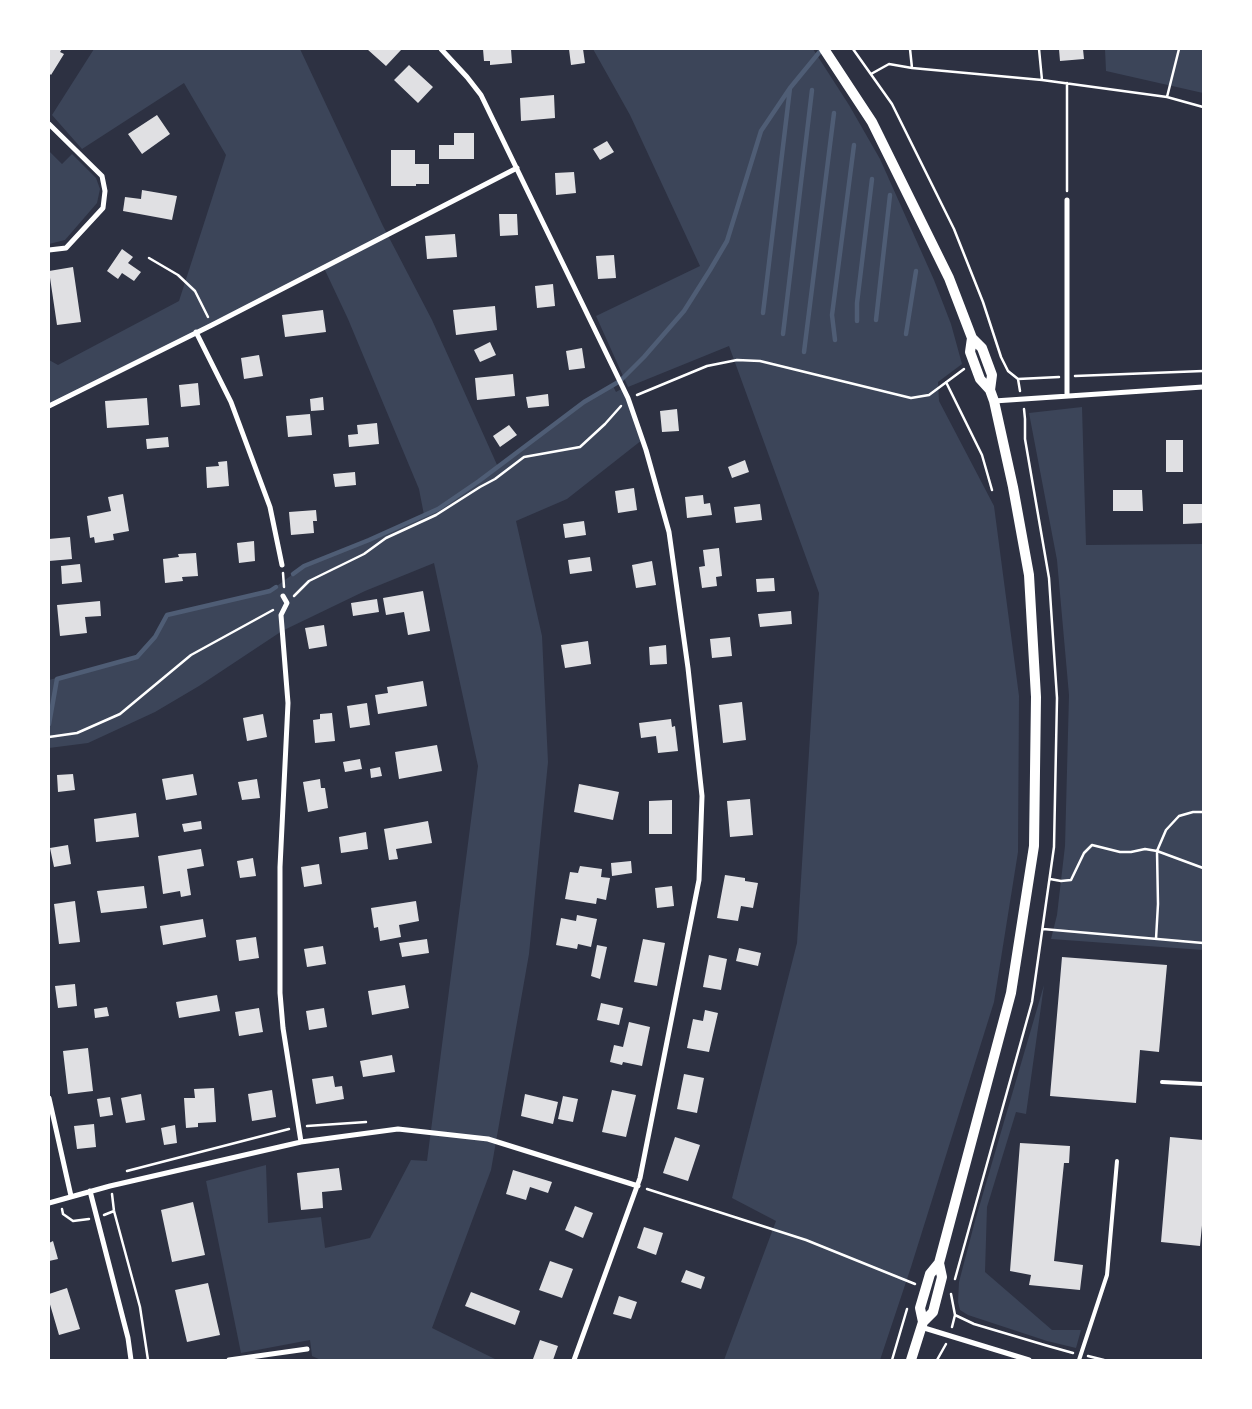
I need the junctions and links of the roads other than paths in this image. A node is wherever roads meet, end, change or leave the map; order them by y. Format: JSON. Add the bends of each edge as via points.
{"nodes":[{"id":1,"x":441,"y":49,"type":"edge"},
{"id":2,"x":824,"y":49,"type":"edge"},
{"id":3,"x":49,"y":124,"type":"edge"},
{"id":4,"x":517,"y":168,"type":"junction"},
{"id":5,"x":1067,"y":200,"type":"road end"},
{"id":6,"x":49,"y":250,"type":"edge"},
{"id":7,"x":196,"y":332,"type":"junction"},
{"id":8,"x":972,"y":338,"type":"junction"},
{"id":9,"x":1203,"y":387,"type":"edge"},
{"id":10,"x":990,"y":390,"type":"junction"},
{"id":11,"x":1067,"y":396,"type":"junction"},
{"id":12,"x":994,"y":401,"type":"junction"},
{"id":13,"x":49,"y":406,"type":"edge"},
{"id":14,"x":282,"y":565,"type":"road end"},
{"id":15,"x":283,"y":596,"type":"road end"},
{"id":16,"x":1162,"y":1082,"type":"dead end"},
{"id":17,"x":1203,"y":1084,"type":"edge"},
{"id":18,"x":49,"y":1098,"type":"edge"},
{"id":19,"x":301,"y":1142,"type":"junction"},
{"id":20,"x":1117,"y":1161,"type":"dead end"},
{"id":21,"x":638,"y":1186,"type":"junction"},
{"id":22,"x":90,"y":1191,"type":"junction"},
{"id":23,"x":71,"y":1196,"type":"junction"},
{"id":24,"x":49,"y":1203,"type":"edge"},
{"id":25,"x":939,"y":1263,"type":"junction"},
{"id":26,"x":922,"y":1325,"type":"junction"},
{"id":27,"x":307,"y":1349,"type":"dead end"},
{"id":28,"x":131,"y":1360,"type":"edge"},
{"id":29,"x":229,"y":1360,"type":"edge"},
{"id":30,"x":574,"y":1360,"type":"edge"},
{"id":31,"x":911,"y":1360,"type":"edge"},
{"id":32,"x":1027,"y":1360,"type":"edge"},
{"id":33,"x":1079,"y":1360,"type":"edge"}],
"edges":[{"from":1,"to":4,"type":"street","via":[[480,95]]},
{"from":2,"to":8,"type":"main road","via":[[872,122],[949,278]]},
{"from":3,"to":6,"type":"street","via":[[102,176],[105,191],[103,208],[66,248]]},
{"from":4,"to":7,"type":"street"},
{"from":4,"to":21,"type":"street","via":[[628,398],[646,450],[669,532],[688,668],[702,796],[699,880]]},
{"from":5,"to":11,"type":"street"},
{"from":7,"to":13,"type":"street"},
{"from":7,"to":14,"type":"street","via":[[232,402],[270,507]]},
{"from":8,"to":10,"type":"main road","via":[[970,352],[980,380]]},
{"from":8,"to":10,"type":"main road","via":[[982,348],[992,375]]},
{"from":9,"to":11,"type":"street"},
{"from":10,"to":12,"type":"main road"},
{"from":11,"to":12,"type":"street"},
{"from":12,"to":25,"type":"main road","via":[[1029,575],[1036,697],[1034,846],[1011,993]]},
{"from":15,"to":19,"type":"street","via":[[287,603],[281,615],[288,703],[280,866],[280,993]]},
{"from":16,"to":17,"type":"lane"},
{"from":18,"to":23,"type":"street"},
{"from":19,"to":21,"type":"street","via":[[398,1129],[488,1139]]},
{"from":19,"to":22,"type":"street"},
{"from":20,"to":33,"type":"lane","via":[[1107,1275]]},
{"from":21,"to":30,"type":"street"},
{"from":22,"to":23,"type":"street"},
{"from":22,"to":28,"type":"street"},
{"from":23,"to":24,"type":"street"},
{"from":25,"to":26,"type":"main road","via":[[930,1274],[920,1308]]},
{"from":25,"to":26,"type":"main road","via":[[942,1277],[939,1290],[932,1312]]},
{"from":26,"to":31,"type":"main road"},
{"from":26,"to":32,"type":"street"},
{"from":27,"to":29,"type":"street"}]}
